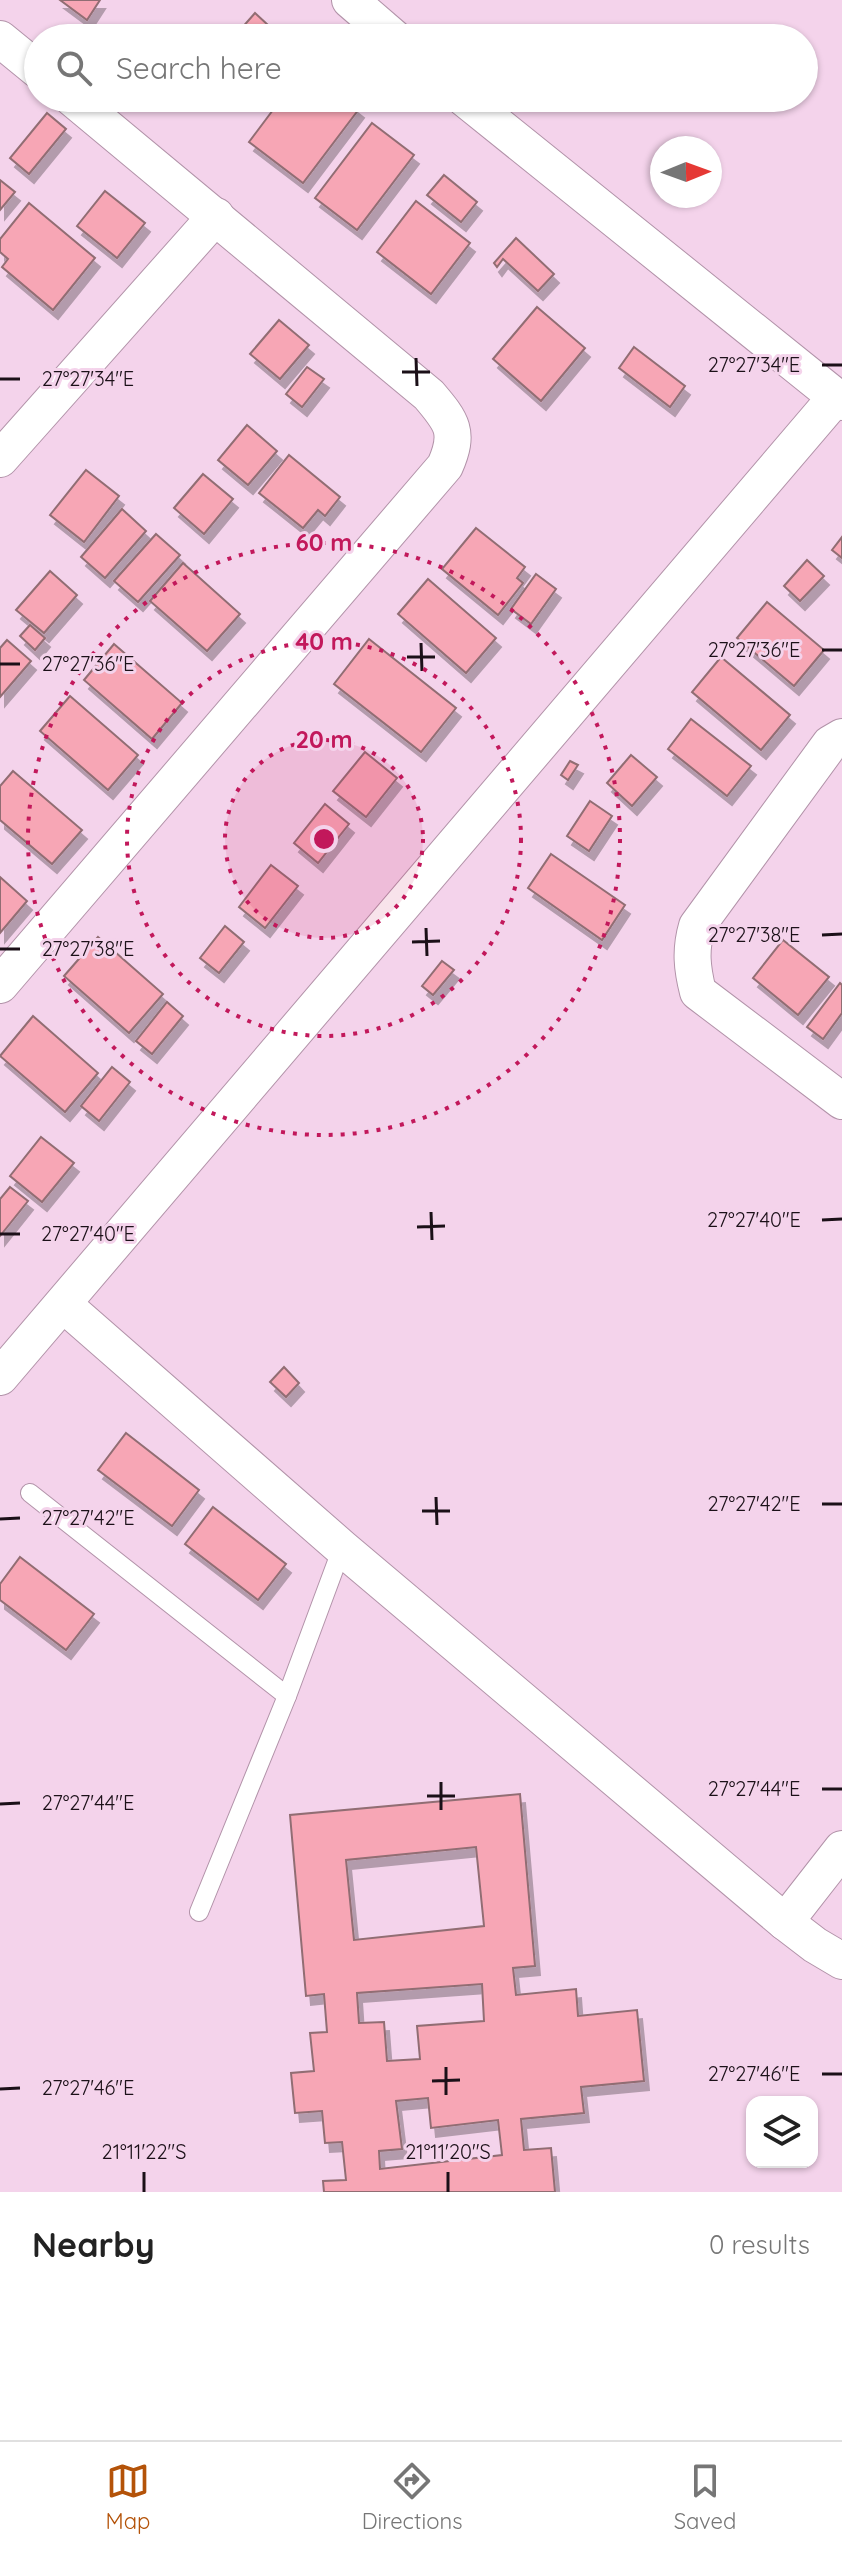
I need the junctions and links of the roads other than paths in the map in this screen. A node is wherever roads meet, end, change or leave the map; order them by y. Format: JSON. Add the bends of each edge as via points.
{"nodes":[{"id":1,"x":350,"y":0,"type":"edge"},
{"id":2,"x":378,"y":24,"type":"edge"},
{"id":3,"x":0,"y":39,"type":"edge"},
{"id":4,"x":24,"y":59,"type":"edge"},
{"id":5,"x":89,"y":112,"type":"edge"},
{"id":6,"x":481,"y":112,"type":"edge"},
{"id":7,"x":216,"y":216,"type":"junction"},
{"id":8,"x":839,"y":400,"type":"edge"},
{"id":9,"x":0,"y":459,"type":"edge"},
{"id":10,"x":842,"y":737,"type":"edge"},
{"id":11,"x":0,"y":985,"type":"edge"},
{"id":12,"x":842,"y":1101,"type":"edge"},
{"id":13,"x":63,"y":1304,"type":"junction"},
{"id":14,"x":0,"y":1377,"type":"edge"},
{"id":15,"x":30,"y":1493,"type":"dead end"},
{"id":16,"x":342,"y":1548,"type":"junction"},
{"id":17,"x":287,"y":1696,"type":"junction"},
{"id":18,"x":842,"y":1849,"type":"edge"},
{"id":19,"x":199,"y":1912,"type":"dead end"},
{"id":20,"x":785,"y":1922,"type":"junction"},
{"id":21,"x":842,"y":1961,"type":"edge"}],
"edges":[{"from":1,"to":2,"type":"street"},
{"from":3,"to":4,"type":"street"},
{"from":5,"to":7,"type":"street"},
{"from":6,"to":8,"type":"street"},
{"from":7,"to":9,"type":"street"},
{"from":7,"to":11,"type":"street","via":[[429,395],[453,429],[454,446],[445,466]]},
{"from":8,"to":13,"type":"street"},
{"from":10,"to":12,"type":"street","via":[[830,744],[697,926],[691,948],[698,992]]},
{"from":13,"to":14,"type":"street"},
{"from":13,"to":16,"type":"street"},
{"from":15,"to":17,"type":"lane"},
{"from":16,"to":17,"type":"lane"},
{"from":16,"to":20,"type":"street"},
{"from":17,"to":19,"type":"lane"},
{"from":18,"to":20,"type":"street"},
{"from":20,"to":21,"type":"street"}]}
